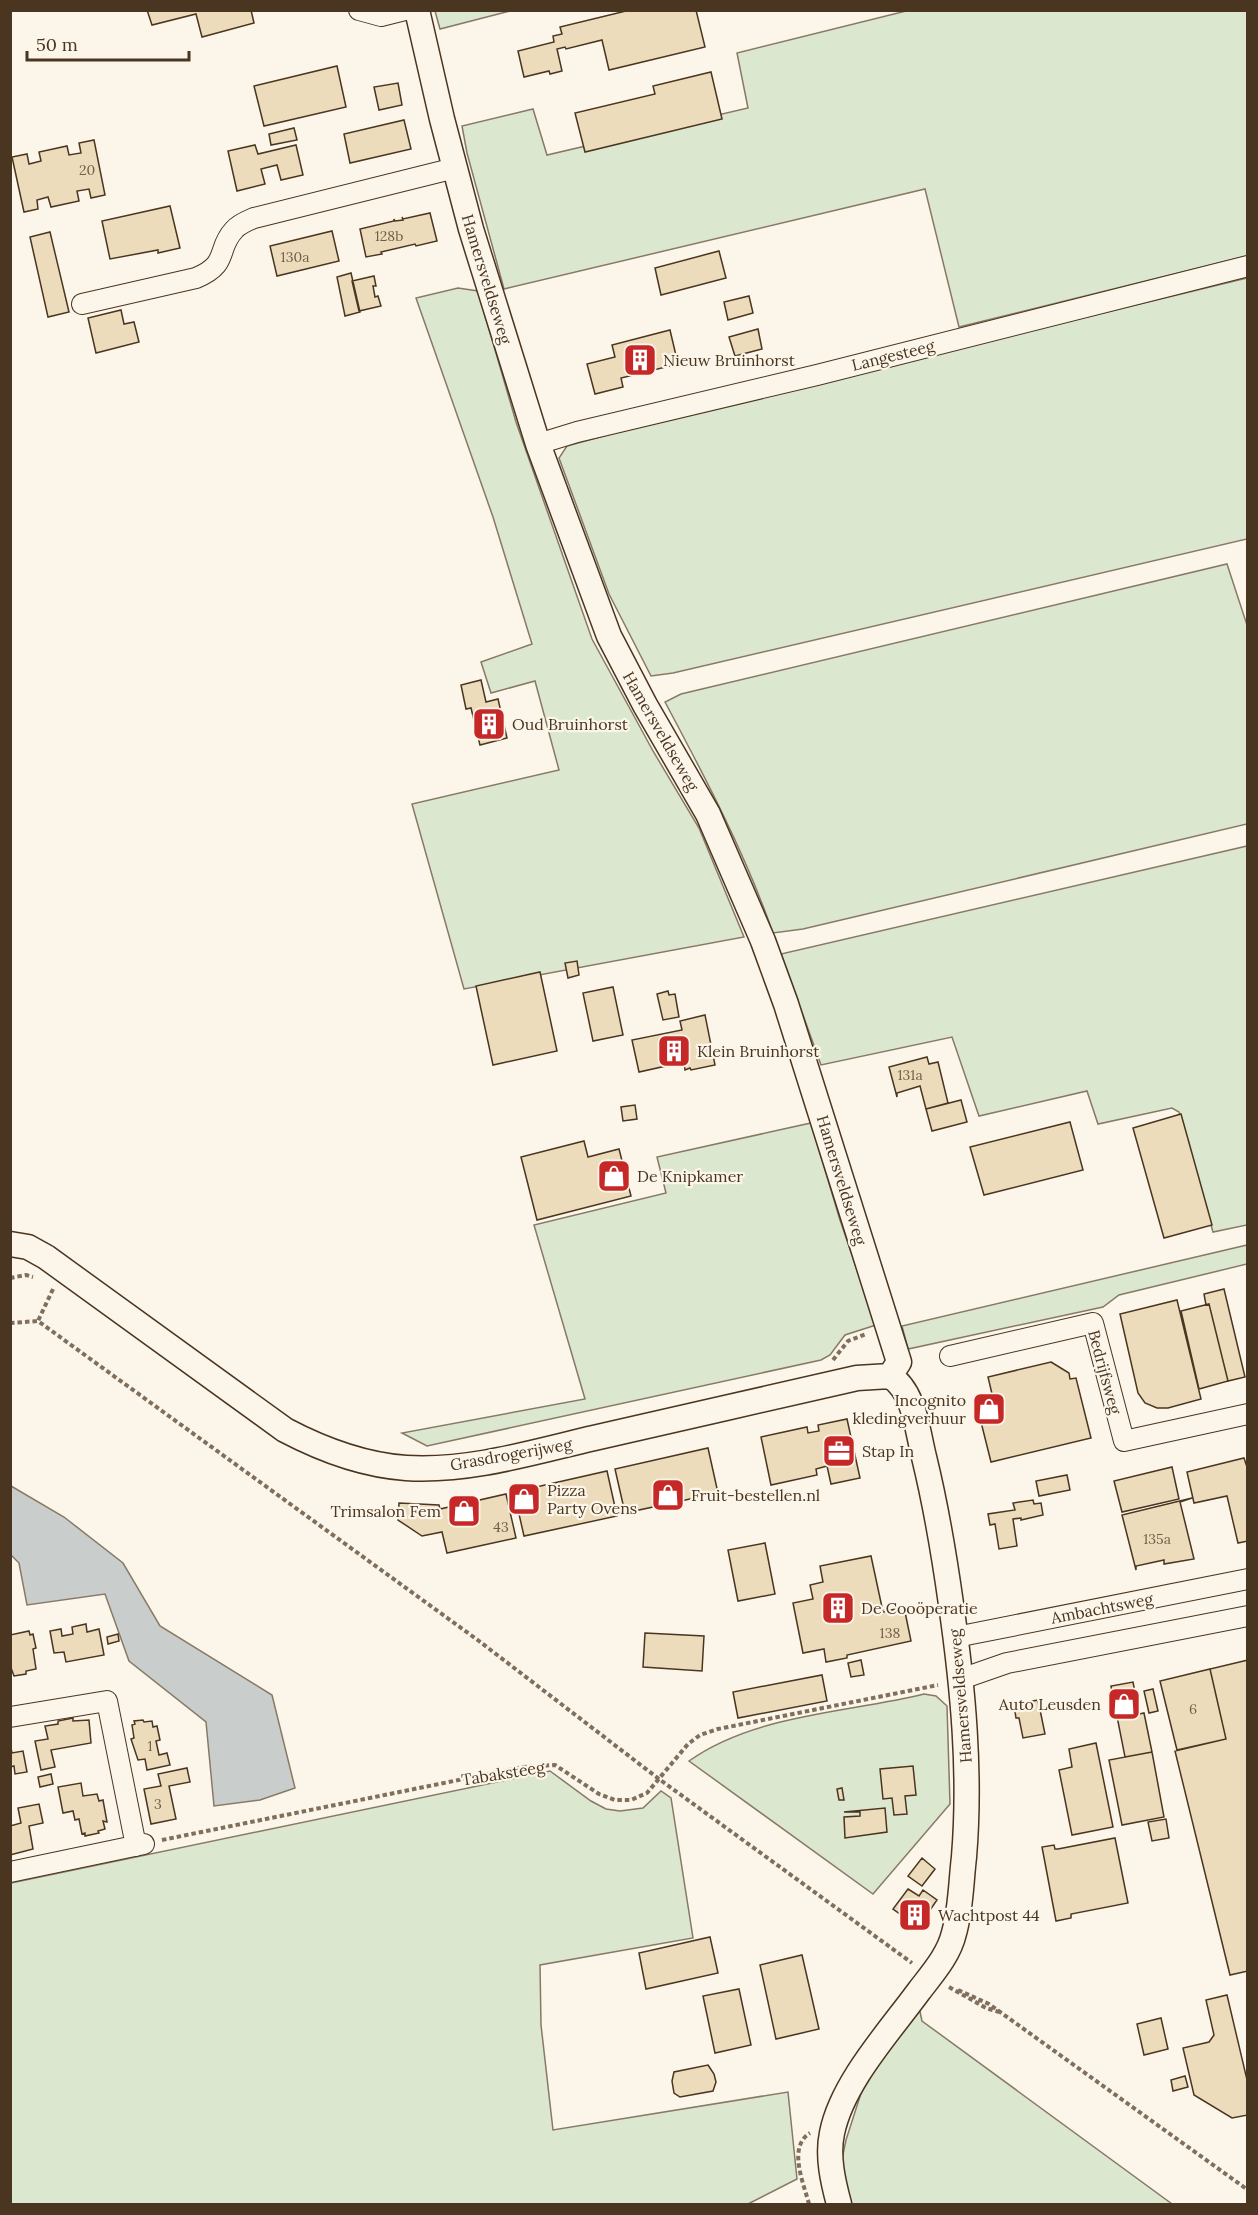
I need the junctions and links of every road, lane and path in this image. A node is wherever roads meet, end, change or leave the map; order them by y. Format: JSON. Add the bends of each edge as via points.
{"nodes":[{"id":1,"x":359,"y":10,"type":"edge"},
{"id":2,"x":405,"y":10,"type":"edge"},
{"id":3,"x":417,"y":10,"type":"edge"},
{"id":4,"x":455,"y":168,"type":"junction"},
{"id":5,"x":1248,"y":266,"type":"edge"},
{"id":6,"x":82,"y":304,"type":"dead end"},
{"id":7,"x":538,"y":444,"type":"junction"},
{"id":8,"x":10,"y":1244,"type":"edge"},
{"id":9,"x":10,"y":1278,"type":"edge"},
{"id":10,"x":37,"y":1278,"type":"dead end"},
{"id":11,"x":48,"y":1286,"type":"dead end"},
{"id":12,"x":38,"y":1321,"type":"junction"},
{"id":13,"x":10,"y":1323,"type":"edge"},
{"id":14,"x":888,"y":1329,"type":"junction"},
{"id":15,"x":950,"y":1356,"type":"dead end"},
{"id":16,"x":830,"y":1363,"type":"dead end"},
{"id":17,"x":890,"y":1376,"type":"junction"},
{"id":18,"x":1248,"y":1414,"type":"edge"},
{"id":19,"x":1248,"y":1579,"type":"edge"},
{"id":20,"x":1248,"y":1616,"type":"edge"},
{"id":21,"x":956,"y":1636,"type":"junction"},
{"id":22,"x":961,"y":1679,"type":"junction"},
{"id":23,"x":10,"y":1717,"type":"edge"},
{"id":24,"x":658,"y":1779,"type":"junction"},
{"id":25,"x":140,"y":1845,"type":"junction"},
{"id":26,"x":10,"y":1872,"type":"edge"},
{"id":27,"x":931,"y":1976,"type":"junction"},
{"id":28,"x":1248,"y":2190,"type":"edge"},
{"id":29,"x":839,"y":2205,"type":"edge"}],
"edges":[{"from":1,"to":2,"type":"street","via":[[381,16]]},
{"from":3,"to":4,"type":"street","name":"Hamersveldseweg"},
{"from":4,"to":6,"type":"street","via":[[255,218],[234,229],[209,273]]},
{"from":4,"to":7,"type":"street","name":"Hamersveldseweg"},
{"from":5,"to":7,"type":"street","name":"Langesteeg"},
{"from":7,"to":14,"type":"street","name":"Hamersveldseweg","via":[[609,636],[640,698],[708,814],[763,941],[794,1026]]},
{"from":8,"to":17,"type":"street","name":"Grasdrogerijweg","via":[[28,1247],[46,1257],[285,1430],[316,1446],[365,1462],[437,1468],[482,1462],[857,1378]]},
{"from":9,"to":10,"type":"path"},
{"from":11,"to":12,"type":"path","via":[[55,1286]]},
{"from":12,"to":13,"type":"path"},
{"from":12,"to":24,"type":"path","via":[[479,1641]]},
{"from":14,"to":16,"type":"path","via":[[848,1341]]},
{"from":14,"to":17,"type":"street","name":"Hamersveldseweg","via":[[899,1362]]},
{"from":15,"to":18,"type":"street","name":"Bedrijfsweg","via":[[1093,1323],[1124,1441]]},
{"from":17,"to":21,"type":"street","name":"Hamersveldseweg","via":[[900,1383],[911,1405],[934,1500]]},
{"from":19,"to":21,"type":"street","name":"Ambachtsweg"},
{"from":20,"to":22,"type":"street","via":[[1007,1663]]},
{"from":21,"to":22,"type":"street","name":"Hamersveldseweg"},
{"from":22,"to":24,"type":"path","name":"Tabaksteeg","via":[[711,1731],[688,1744]]},
{"from":22,"to":27,"type":"street","name":"Hamersveldseweg","via":[[967,1791],[959,1914],[949,1947]]},
{"from":23,"to":25,"type":"street","via":[[107,1701]]},
{"from":24,"to":25,"type":"path","name":"Tabaksteeg","via":[[647,1793],[622,1801],[599,1794],[555,1765],[523,1767]]},
{"from":24,"to":27,"type":"path"},
{"from":25,"to":26,"type":"street"},
{"from":27,"to":28,"type":"path","via":[[988,2004]]},
{"from":27,"to":29,"type":"street","name":"Hamersveldseweg","via":[[863,2068],[839,2109],[831,2134],[831,2163]]}]}
